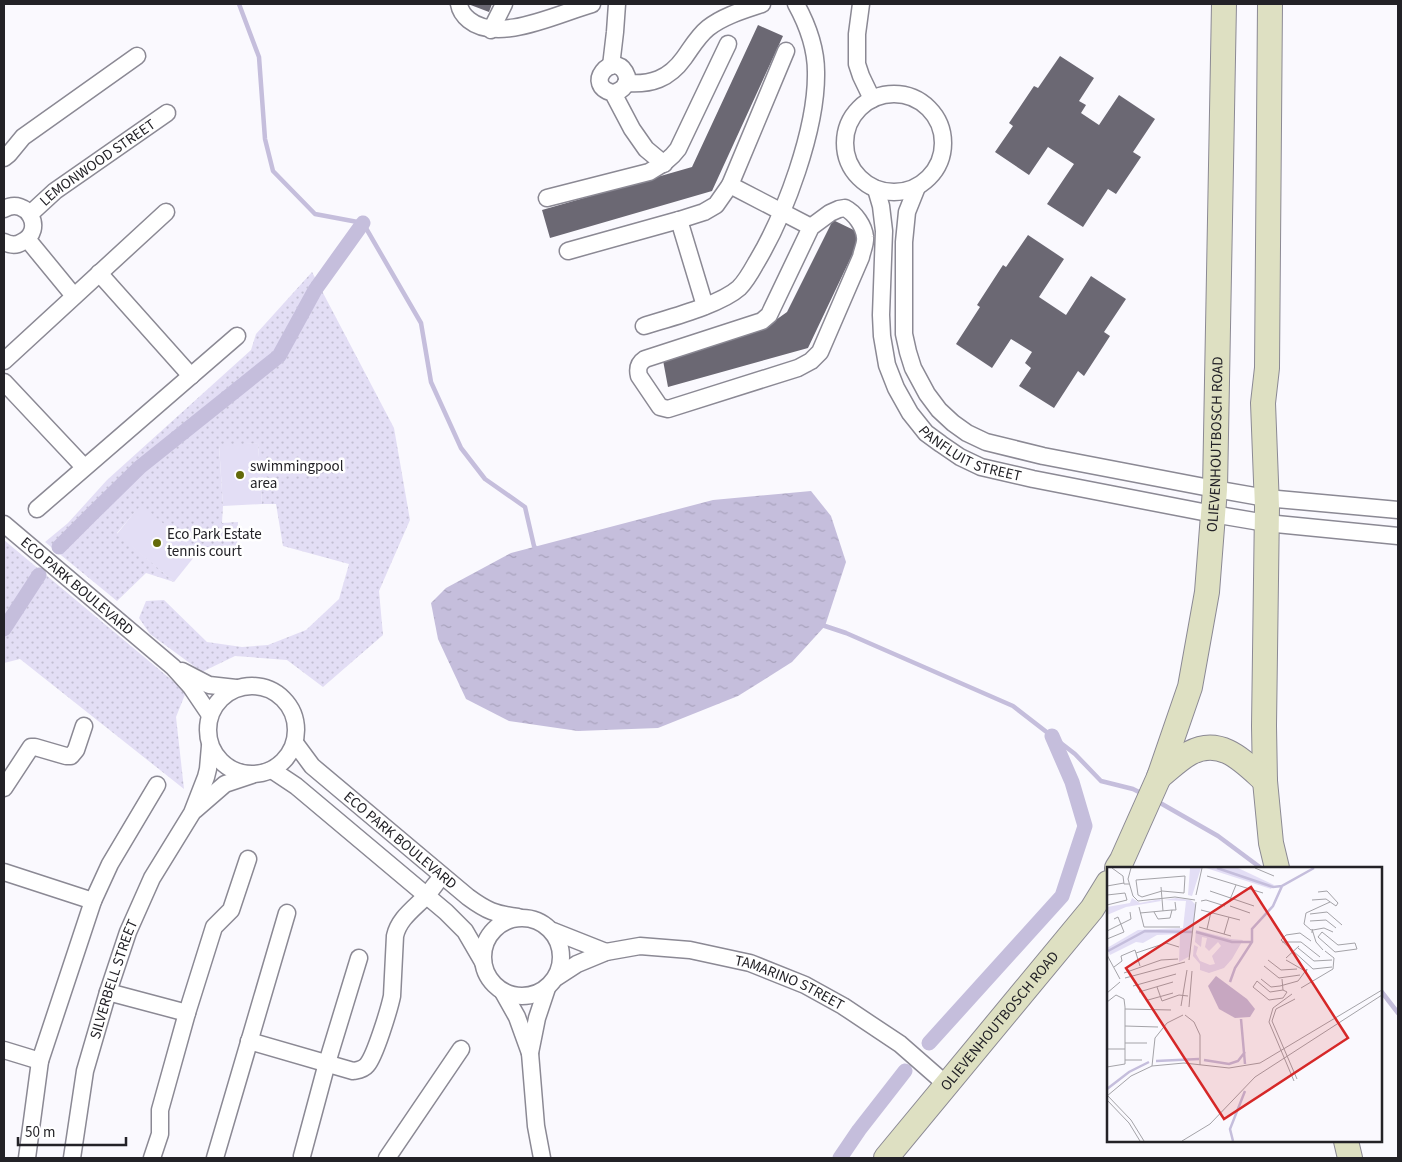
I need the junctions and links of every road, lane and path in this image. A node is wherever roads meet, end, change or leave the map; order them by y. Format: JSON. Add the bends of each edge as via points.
{"nodes":[{"id":1,"x":459,"y":4,"type":"edge"},
{"id":2,"x":504,"y":4,"type":"edge"},
{"id":3,"x":592,"y":4,"type":"edge"},
{"id":4,"x":617,"y":4,"type":"edge"},
{"id":5,"x":762,"y":4,"type":"edge"},
{"id":6,"x":796,"y":4,"type":"edge"},
{"id":7,"x":861,"y":4,"type":"edge"},
{"id":8,"x":1224,"y":4,"type":"edge"},
{"id":9,"x":1270,"y":4,"type":"edge"},
{"id":10,"x":491,"y":30,"type":"junction"},
{"id":11,"x":728,"y":44,"type":"dead end"},
{"id":12,"x":786,"y":51,"type":"dead end"},
{"id":13,"x":137,"y":56,"type":"dead end"},
{"id":14,"x":611,"y":66,"type":"junction"},
{"id":15,"x":626,"y":83,"type":"junction"},
{"id":16,"x":613,"y":93,"type":"junction"},
{"id":17,"x":872,"y":99,"type":"junction"},
{"id":18,"x":167,"y":114,"type":"dead end"},
{"id":19,"x":4,"y":158,"type":"edge"},
{"id":20,"x":664,"y":164,"type":"junction"},
{"id":21,"x":730,"y":185,"type":"junction"},
{"id":22,"x":917,"y":187,"type":"junction"},
{"id":23,"x":876,"y":189,"type":"junction"},
{"id":24,"x":547,"y":198,"type":"dead end"},
{"id":25,"x":4,"y":209,"type":"edge"},
{"id":26,"x":166,"y":212,"type":"dead end"},
{"id":27,"x":781,"y":212,"type":"junction"},
{"id":28,"x":30,"y":214,"type":"junction"},
{"id":29,"x":679,"y":220,"type":"junction"},
{"id":30,"x":811,"y":227,"type":"junction"},
{"id":31,"x":12,"y":244,"type":"edge"},
{"id":32,"x":568,"y":251,"type":"dead end"},
{"id":33,"x":99,"y":273,"type":"junction"},
{"id":34,"x":74,"y":296,"type":"junction"},
{"id":35,"x":705,"y":306,"type":"junction"},
{"id":36,"x":644,"y":326,"type":"dead end"},
{"id":37,"x":237,"y":336,"type":"dead end"},
{"id":38,"x":4,"y":360,"type":"edge"},
{"id":39,"x":191,"y":376,"type":"junction"},
{"id":40,"x":4,"y":382,"type":"edge"},
{"id":41,"x":84,"y":468,"type":"junction"},
{"id":42,"x":1215,"y":489,"type":"junction"},
{"id":43,"x":1266,"y":498,"type":"junction"},
{"id":44,"x":37,"y":509,"type":"dead end"},
{"id":45,"x":1398,"y":510,"type":"edge"},
{"id":46,"x":1214,"y":514,"type":"junction"},
{"id":47,"x":1266,"y":523,"type":"junction"},
{"id":48,"x":4,"y":524,"type":"edge"},
{"id":49,"x":1398,"y":536,"type":"edge"},
{"id":50,"x":173,"y":667,"type":"junction"},
{"id":51,"x":236,"y":688,"type":"junction"},
{"id":52,"x":210,"y":716,"type":"junction"},
{"id":53,"x":84,"y":726,"type":"dead end"},
{"id":54,"x":295,"y":743,"type":"junction"},
{"id":55,"x":210,"y":746,"type":"junction"},
{"id":56,"x":272,"y":770,"type":"junction"},
{"id":57,"x":252,"y":775,"type":"junction"},
{"id":58,"x":1160,"y":777,"type":"junction"},
{"id":59,"x":1265,"y":781,"type":"junction"},
{"id":60,"x":157,"y":785,"type":"dead end"},
{"id":61,"x":4,"y":788,"type":"edge"},
{"id":62,"x":192,"y":813,"type":"junction"},
{"id":63,"x":248,"y":859,"type":"dead end"},
{"id":64,"x":1118,"y":867,"type":"edge"},
{"id":65,"x":1277,"y":867,"type":"edge"},
{"id":66,"x":4,"y":872,"type":"edge"},
{"id":67,"x":442,"y":876,"type":"junction"},
{"id":68,"x":1107,"y":885,"type":"edge"},
{"id":69,"x":426,"y":895,"type":"junction"},
{"id":70,"x":93,"y":901,"type":"junction"},
{"id":71,"x":287,"y":912,"type":"dead end"},
{"id":72,"x":518,"y":918,"type":"junction"},
{"id":73,"x":553,"y":931,"type":"junction"},
{"id":74,"x":606,"y":952,"type":"junction"},
{"id":75,"x":359,"y":958,"type":"dead end"},
{"id":76,"x":483,"y":962,"type":"junction"},
{"id":77,"x":552,"y":982,"type":"junction"},
{"id":78,"x":108,"y":992,"type":"junction"},
{"id":79,"x":503,"y":992,"type":"junction"},
{"id":80,"x":187,"y":1014,"type":"junction"},
{"id":81,"x":249,"y":1041,"type":"junction"},
{"id":82,"x":460,"y":1049,"type":"dead end"},
{"id":83,"x":4,"y":1050,"type":"edge"},
{"id":84,"x":530,"y":1053,"type":"junction"},
{"id":85,"x":40,"y":1061,"type":"junction"},
{"id":86,"x":327,"y":1063,"type":"junction"},
{"id":87,"x":948,"y":1086,"type":"junction"},
{"id":88,"x":1346,"y":1142,"type":"edge"},
{"id":89,"x":302,"y":1156,"type":"dead end"},
{"id":90,"x":27,"y":1158,"type":"edge"},
{"id":91,"x":72,"y":1158,"type":"edge"},
{"id":92,"x":152,"y":1158,"type":"edge"},
{"id":93,"x":215,"y":1158,"type":"edge"},
{"id":94,"x":387,"y":1158,"type":"edge"},
{"id":95,"x":542,"y":1158,"type":"edge"},
{"id":96,"x":886,"y":1158,"type":"edge"},
{"id":97,"x":1350,"y":1158,"type":"edge"}],
"edges":[{"from":1,"to":10,"type":"street","via":[[474,24]]},
{"from":2,"to":10,"type":"street"},
{"from":3,"to":10,"type":"street","via":[[517,27]]},
{"from":4,"to":14,"type":"street"},
{"from":5,"to":15,"type":"street","via":[[709,27],[674,70],[663,77],[641,84]]},
{"from":6,"to":27,"type":"street","via":[[812,43],[816,73],[809,129]]},
{"from":7,"to":17,"type":"street","via":[[857,64]]},
{"from":8,"to":42,"type":"main road","name":"OLIEVENHOUTBOSCH ROAD"},
{"from":9,"to":43,"type":"main road","via":[[1267,368],[1263,404]]},
{"from":11,"to":20,"type":"street","via":[[678,149]]},
{"from":12,"to":21,"type":"street"},
{"from":13,"to":19,"type":"street","via":[[23,137]]},
{"from":14,"to":15,"type":"street","via":[[625,72]]},
{"from":14,"to":16,"type":"street","via":[[602,72],[600,83]]},
{"from":15,"to":16,"type":"street","via":[[622,90]]},
{"from":16,"to":20,"type":"street","via":[[646,149]]},
{"from":17,"to":22,"type":"street","name":"PANFLUIT STREET","via":[[886,94],[916,98],[938,120],[943,135],[941,158],[930,178]]},
{"from":17,"to":23,"type":"street","via":[[859,108],[845,137],[851,169]]},
{"from":18,"to":28,"type":"street","name":"LEMONWOOD STREET","via":[[55,191]]},
{"from":20,"to":24,"type":"street","via":[[649,172]]},
{"from":21,"to":27,"type":"street"},
{"from":21,"to":29,"type":"street","via":[[716,205]]},
{"from":22,"to":23,"type":"street","via":[[904,192]]},
{"from":22,"to":42,"type":"street","name":"PANFLUIT STREET","via":[[905,224],[904,334],[913,368],[939,410],[967,434],[986,442]]},
{"from":23,"to":46,"type":"street","name":"PANFLUIT STREET","via":[[884,230],[881,315],[887,366],[910,413],[926,433],[960,457],[981,467]]},
{"from":25,"to":28,"type":"street","name":"LEMONWOOD STREET","via":[[20,206]]},
{"from":26,"to":33,"type":"street"},
{"from":27,"to":30,"type":"street"},
{"from":27,"to":35,"type":"street","via":[[746,280],[725,298]]},
{"from":28,"to":31,"type":"street","name":"LEMONWOOD STREET","via":[[34,228],[32,234]]},
{"from":29,"to":32,"type":"street"},
{"from":29,"to":35,"type":"street"},
{"from":30,"to":30,"type":"street","via":[[830,213],[845,208],[856,216],[865,238],[820,352],[811,361],[776,376],[668,409],[660,408],[639,376],[640,362],[762,321],[769,315]]},
{"from":31,"to":34,"type":"street"},
{"from":33,"to":34,"type":"street"},
{"from":33,"to":39,"type":"street"},
{"from":34,"to":38,"type":"street"},
{"from":35,"to":36,"type":"street"},
{"from":37,"to":39,"type":"street"},
{"from":39,"to":41,"type":"street"},
{"from":40,"to":41,"type":"street"},
{"from":41,"to":44,"type":"street"},
{"from":42,"to":43,"type":"street","name":"PANFLUIT STREET"},
{"from":42,"to":46,"type":"main road","name":"OLIEVENHOUTBOSCH ROAD"},
{"from":43,"to":45,"type":"street","name":"PANFLUIT STREET"},
{"from":43,"to":47,"type":"main road"},
{"from":46,"to":47,"type":"street","name":"PANFLUIT STREET"},
{"from":46,"to":58,"type":"main road","name":"OLIEVENHOUTBOSCH ROAD","via":[[1207,592],[1190,687]]},
{"from":47,"to":49,"type":"street","name":"PANFLUIT STREET"},
{"from":47,"to":59,"type":"main road"},
{"from":48,"to":50,"type":"street","name":"ECO PARK BOULEVARD"},
{"from":50,"to":51,"type":"street","name":"ECO PARK BOULEVARD","via":[[209,684]]},
{"from":50,"to":52,"type":"street","name":"ECO PARK BOULEVARD"},
{"from":51,"to":52,"type":"street","via":[[216,704]]},
{"from":51,"to":54,"type":"street","via":[[264,687],[282,697],[294,715]]},
{"from":52,"to":55,"type":"street","via":[[207,731]]},
{"from":53,"to":61,"type":"street","via":[[71,756],[30,747]]},
{"from":54,"to":56,"type":"street","via":[[290,754]]},
{"from":54,"to":67,"type":"street","name":"ECO PARK BOULEVARD","via":[[312,766]]},
{"from":55,"to":57,"type":"street","via":[[227,767]]},
{"from":55,"to":62,"type":"street","name":"SILVERBELL STREET","via":[[206,777]]},
{"from":56,"to":57,"type":"street"},
{"from":56,"to":69,"type":"street","name":"ECO PARK BOULEVARD","via":[[296,786]]},
{"from":57,"to":62,"type":"street","name":"SILVERBELL STREET","via":[[225,784]]},
{"from":58,"to":59,"type":"main road","via":[[1190,754],[1211,748],[1226,750]]},
{"from":58,"to":64,"type":"main road","name":"OLIEVENHOUTBOSCH ROAD"},
{"from":59,"to":65,"type":"main road"},
{"from":60,"to":70,"type":"street","via":[[110,864]]},
{"from":62,"to":78,"type":"street","name":"SILVERBELL STREET","via":[[152,878],[128,932]]},
{"from":63,"to":80,"type":"street","via":[[231,910],[214,928]]},
{"from":66,"to":70,"type":"street"},
{"from":67,"to":69,"type":"street"},
{"from":67,"to":72,"type":"street","name":"ECO PARK BOULEVARD","via":[[479,906]]},
{"from":68,"to":87,"type":"main road","name":"OLIEVENHOUTBOSCH ROAD","via":[[1092,909]]},
{"from":69,"to":76,"type":"street","name":"ECO PARK BOULEVARD","via":[[465,931]]},
{"from":69,"to":86,"type":"street","via":[[397,928],[390,1006],[367,1066],[352,1071]]},
{"from":70,"to":85,"type":"street"},
{"from":71,"to":81,"type":"street"},
{"from":72,"to":73,"type":"street","via":[[531,918]]},
{"from":72,"to":76,"type":"street","via":[[503,922],[491,932],[484,946]]},
{"from":73,"to":74,"type":"street"},
{"from":73,"to":77,"type":"street","via":[[562,953],[561,966]]},
{"from":74,"to":77,"type":"street","name":"TAMARINO STREET","via":[[577,964]]},
{"from":74,"to":87,"type":"street","name":"TAMARINO STREET","via":[[640,946],[690,950],[750,963],[805,984],[900,1044]]},
{"from":75,"to":86,"type":"street"},
{"from":76,"to":79,"type":"street","via":[[486,974]]},
{"from":77,"to":79,"type":"street","via":[[537,994],[526,997]]},
{"from":77,"to":84,"type":"street","via":[[536,1018]]},
{"from":78,"to":80,"type":"street"},
{"from":78,"to":91,"type":"street","name":"SILVERBELL STREET","via":[[85,1071]]},
{"from":79,"to":84,"type":"street","via":[[517,1017]]},
{"from":80,"to":92,"type":"street","via":[[160,1110],[160,1134]]},
{"from":81,"to":86,"type":"street"},
{"from":81,"to":93,"type":"street"},
{"from":82,"to":94,"type":"street"},
{"from":83,"to":85,"type":"street"},
{"from":84,"to":95,"type":"street"},
{"from":85,"to":90,"type":"street"},
{"from":86,"to":89,"type":"street"},
{"from":87,"to":96,"type":"main road","name":"OLIEVENHOUTBOSCH ROAD"},
{"from":88,"to":97,"type":"main road"}]}
